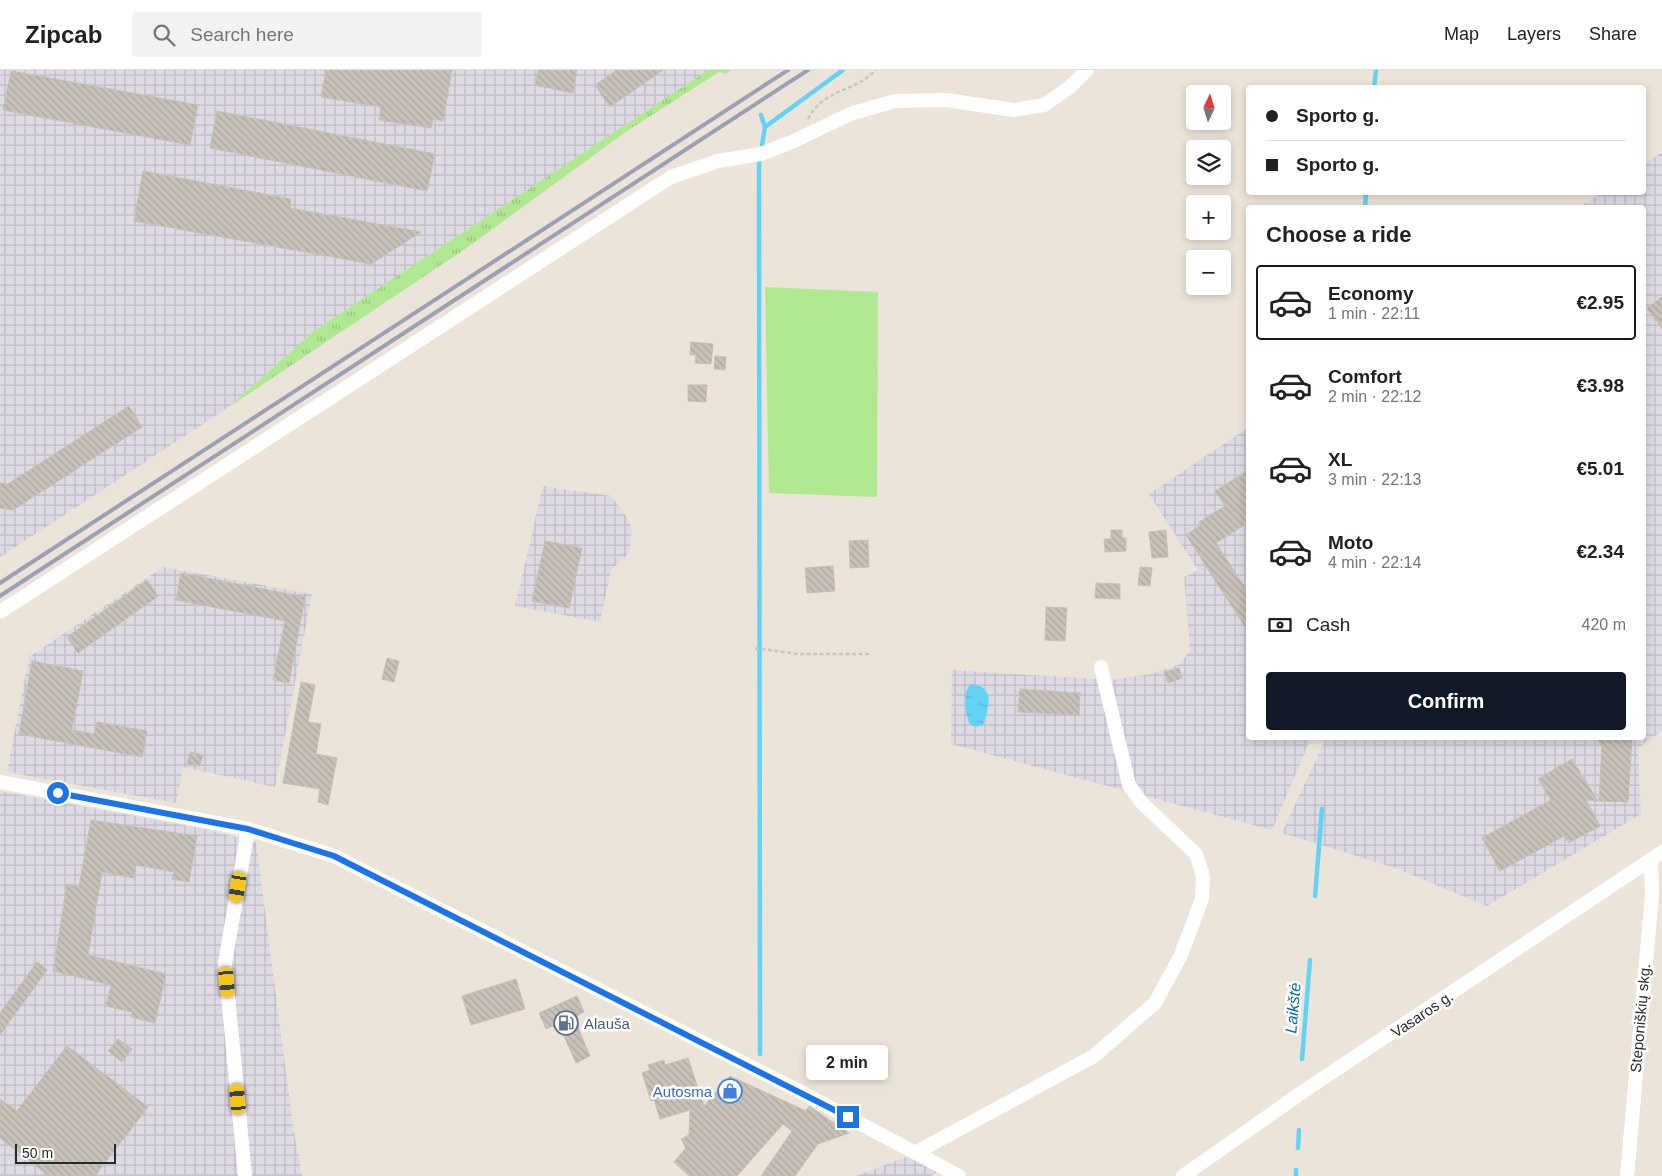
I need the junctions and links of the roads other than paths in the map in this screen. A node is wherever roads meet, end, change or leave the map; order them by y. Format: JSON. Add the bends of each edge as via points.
{"nodes":[{"id":1,"x":1087,"y":70,"type":"edge"},
{"id":2,"x":0,"y":612,"type":"edge"},
{"id":3,"x":1101,"y":668,"type":"dead end"},
{"id":4,"x":0,"y":782,"type":"edge"},
{"id":5,"x":248,"y":829,"type":"junction"},
{"id":6,"x":1656,"y":856,"type":"edge"},
{"id":7,"x":917,"y":1152,"type":"junction"},
{"id":8,"x":245,"y":1176,"type":"edge"},
{"id":9,"x":959,"y":1176,"type":"edge"},
{"id":10,"x":1183,"y":1176,"type":"edge"},
{"id":11,"x":1627,"y":1176,"type":"edge"}],
"edges":[{"from":1,"to":2,"type":"street","via":[[1044,105],[1014,110],[946,100],[895,101],[850,114],[761,154],[718,160],[671,177]]},
{"from":3,"to":7,"type":"street","via":[[1128,785],[1142,804],[1196,854],[1203,876],[1202,899],[1181,955],[1155,1003],[1094,1056]]},
{"from":4,"to":5,"type":"street"},
{"from":5,"to":7,"type":"street","via":[[334,856]]},
{"from":5,"to":8,"type":"street","via":[[225,963]]},
{"from":6,"to":10,"type":"street","name":"Vasaros g."},
{"from":6,"to":11,"type":"street","name":"Steponiškių skg."},
{"from":7,"to":9,"type":"street"}]}
